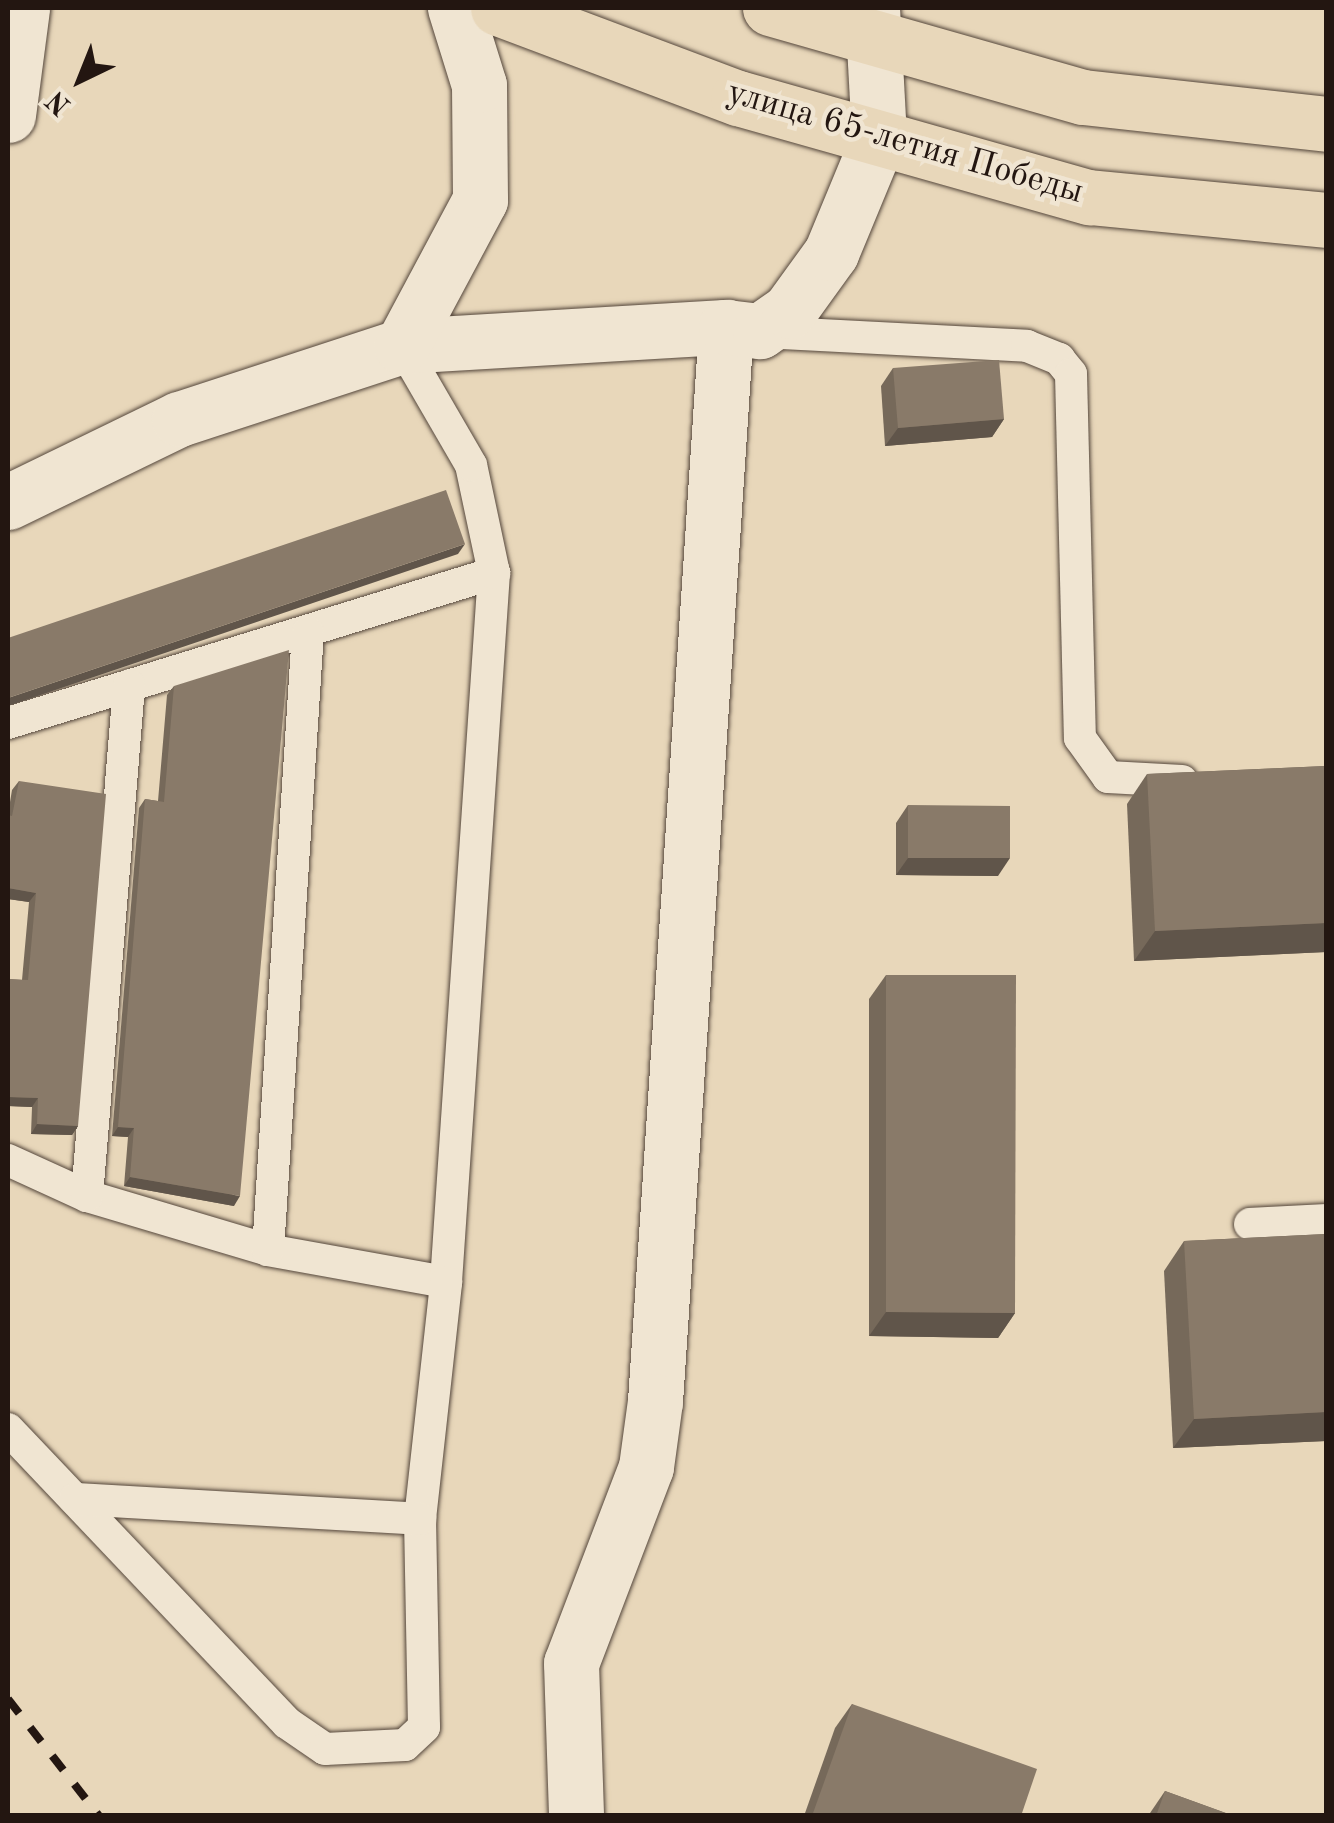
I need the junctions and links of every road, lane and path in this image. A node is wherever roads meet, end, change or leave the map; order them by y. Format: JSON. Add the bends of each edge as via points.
{"nodes":[{"id":1,"x":22,"y":8,"type":"edge"},
{"id":2,"x":455,"y":8,"type":"edge"},
{"id":3,"x":498,"y":8,"type":"edge"},
{"id":4,"x":770,"y":8,"type":"edge"},
{"id":5,"x":873,"y":26,"type":"edge"},
{"id":6,"x":8,"y":114,"type":"edge"},
{"id":7,"x":1326,"y":124,"type":"edge"},
{"id":8,"x":878,"y":137,"type":"junction"},
{"id":9,"x":1326,"y":220,"type":"edge"},
{"id":10,"x":743,"y":329,"type":"junction"},
{"id":11,"x":402,"y":346,"type":"junction"},
{"id":12,"x":8,"y":502,"type":"edge"},
{"id":13,"x":494,"y":574,"type":"junction"},
{"id":14,"x":308,"y":632,"type":"junction"},
{"id":15,"x":129,"y":686,"type":"junction"},
{"id":16,"x":8,"y":723,"type":"edge"},
{"id":17,"x":1212,"y":778,"type":"edge"},
{"id":18,"x":8,"y":1160,"type":"edge"},
{"id":19,"x":87,"y":1196,"type":"junction"},
{"id":20,"x":1326,"y":1220,"type":"edge"},
{"id":21,"x":1250,"y":1224,"type":"dead end"},
{"id":22,"x":268,"y":1250,"type":"junction"},
{"id":23,"x":446,"y":1282,"type":"junction"},
{"id":24,"x":8,"y":1429,"type":"edge"},
{"id":25,"x":75,"y":1498,"type":"junction"},
{"id":26,"x":420,"y":1519,"type":"junction"},
{"id":27,"x":576,"y":1816,"type":"edge"}],
"edges":[{"from":1,"to":6,"type":"street"},
{"from":2,"to":11,"type":"street","via":[[479,85],[480,200]]},
{"from":3,"to":8,"type":"main road","name":"улица 65-летия Победы","via":[[738,98]]},
{"from":4,"to":5,"type":"main road"},
{"from":5,"to":7,"type":"main road","via":[[1083,97]]},
{"from":5,"to":8,"type":"street"},
{"from":8,"to":9,"type":"main road","name":"улица 65-летия Победы","via":[[1089,197]]},
{"from":8,"to":10,"type":"street","via":[[814,284]]},
{"from":10,"to":11,"type":"street"},
{"from":10,"to":17,"type":"lane","via":[[1027,346],[1059,360],[1070,374],[1080,738],[1108,776]]},
{"from":10,"to":27,"type":"street","via":[[655,1401],[646,1467],[571,1663]]},
{"from":11,"to":12,"type":"street","via":[[179,419]]},
{"from":11,"to":13,"type":"lane","via":[[471,465]]},
{"from":13,"to":14,"type":"lane"},
{"from":13,"to":23,"type":"lane"},
{"from":14,"to":15,"type":"lane"},
{"from":14,"to":22,"type":"lane"},
{"from":15,"to":16,"type":"lane"},
{"from":15,"to":19,"type":"lane"},
{"from":18,"to":19,"type":"lane"},
{"from":19,"to":22,"type":"lane"},
{"from":20,"to":21,"type":"lane"},
{"from":22,"to":23,"type":"lane"},
{"from":23,"to":26,"type":"lane"},
{"from":24,"to":25,"type":"lane"},
{"from":25,"to":26,"type":"lane"},
{"from":25,"to":26,"type":"lane","via":[[260,1698],[326,1749],[405,1745],[424,1728]]}]}
